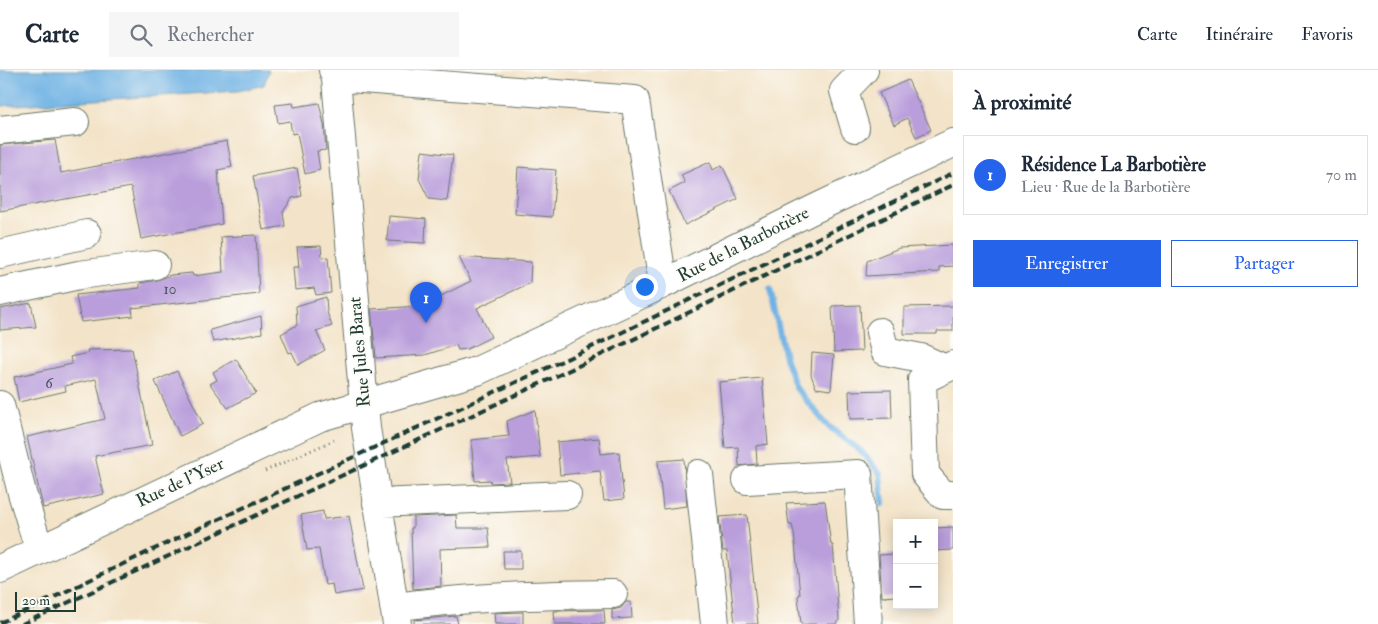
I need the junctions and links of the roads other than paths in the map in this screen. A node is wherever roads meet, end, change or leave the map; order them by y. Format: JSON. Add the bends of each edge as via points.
{"nodes":[{"id":1,"x":864,"y":70,"type":"edge"},
{"id":2,"x":334,"y":74,"type":"edge"},
{"id":3,"x":74,"y":122,"type":"dead end"},
{"id":4,"x":856,"y":128,"type":"dead end"},
{"id":5,"x":0,"y":130,"type":"edge"},
{"id":6,"x":953,"y":143,"type":"edge"},
{"id":7,"x":87,"y":234,"type":"dead end"},
{"id":8,"x":0,"y":254,"type":"edge"},
{"id":9,"x":155,"y":265,"type":"dead end"},
{"id":10,"x":663,"y":284,"type":"junction"},
{"id":11,"x":0,"y":292,"type":"edge"},
{"id":12,"x":880,"y":332,"type":"dead end"},
{"id":13,"x":949,"y":367,"type":"edge"},
{"id":14,"x":364,"y":404,"type":"junction"},
{"id":15,"x":0,"y":405,"type":"edge"},
{"id":16,"x":699,"y":474,"type":"dead end"},
{"id":17,"x":747,"y":480,"type":"dead end"},
{"id":18,"x":567,"y":495,"type":"dead end"},
{"id":19,"x":953,"y":495,"type":"edge"},
{"id":20,"x":377,"y":503,"type":"junction"},
{"id":21,"x":39,"y":549,"type":"junction"},
{"id":22,"x":724,"y":565,"type":"dead end"},
{"id":23,"x":0,"y":569,"type":"edge"},
{"id":24,"x":613,"y":594,"type":"dead end"},
{"id":25,"x":395,"y":616,"type":"edge"},
{"id":26,"x":714,"y":624,"type":"edge"},
{"id":27,"x":728,"y":624,"type":"edge"},
{"id":28,"x":868,"y":624,"type":"edge"}],
"edges":[{"from":1,"to":4,"type":"street","via":[[844,91]]},
{"from":2,"to":10,"type":"street","via":[[349,78],[634,100]]},
{"from":2,"to":14,"type":"street","name":"Rue Jules Barat"},
{"from":3,"to":5,"type":"street"},
{"from":6,"to":10,"type":"street","name":"Rue de la Barbotière"},
{"from":7,"to":8,"type":"street"},
{"from":9,"to":11,"type":"street","via":[[79,275]]},
{"from":10,"to":14,"type":"street","name":"Rue de la Barbotière","via":[[477,371]]},
{"from":12,"to":13,"type":"street","via":[[885,351]]},
{"from":13,"to":19,"type":"street","via":[[922,380],[925,474],[943,495]]},
{"from":14,"to":20,"type":"street","name":"Rue Jules Barat"},
{"from":14,"to":21,"type":"street","name":"Rue de l'Yser","via":[[320,417]]},
{"from":15,"to":21,"type":"street"},
{"from":16,"to":26,"type":"street"},
{"from":17,"to":28,"type":"street","via":[[858,474]]},
{"from":18,"to":20,"type":"street"},
{"from":20,"to":25,"type":"street","name":"Rue Jules Barat"},
{"from":21,"to":23,"type":"street","name":"Rue de l'Yser"},
{"from":22,"to":27,"type":"street"},
{"from":24,"to":25,"type":"street","via":[[449,600]]}]}
